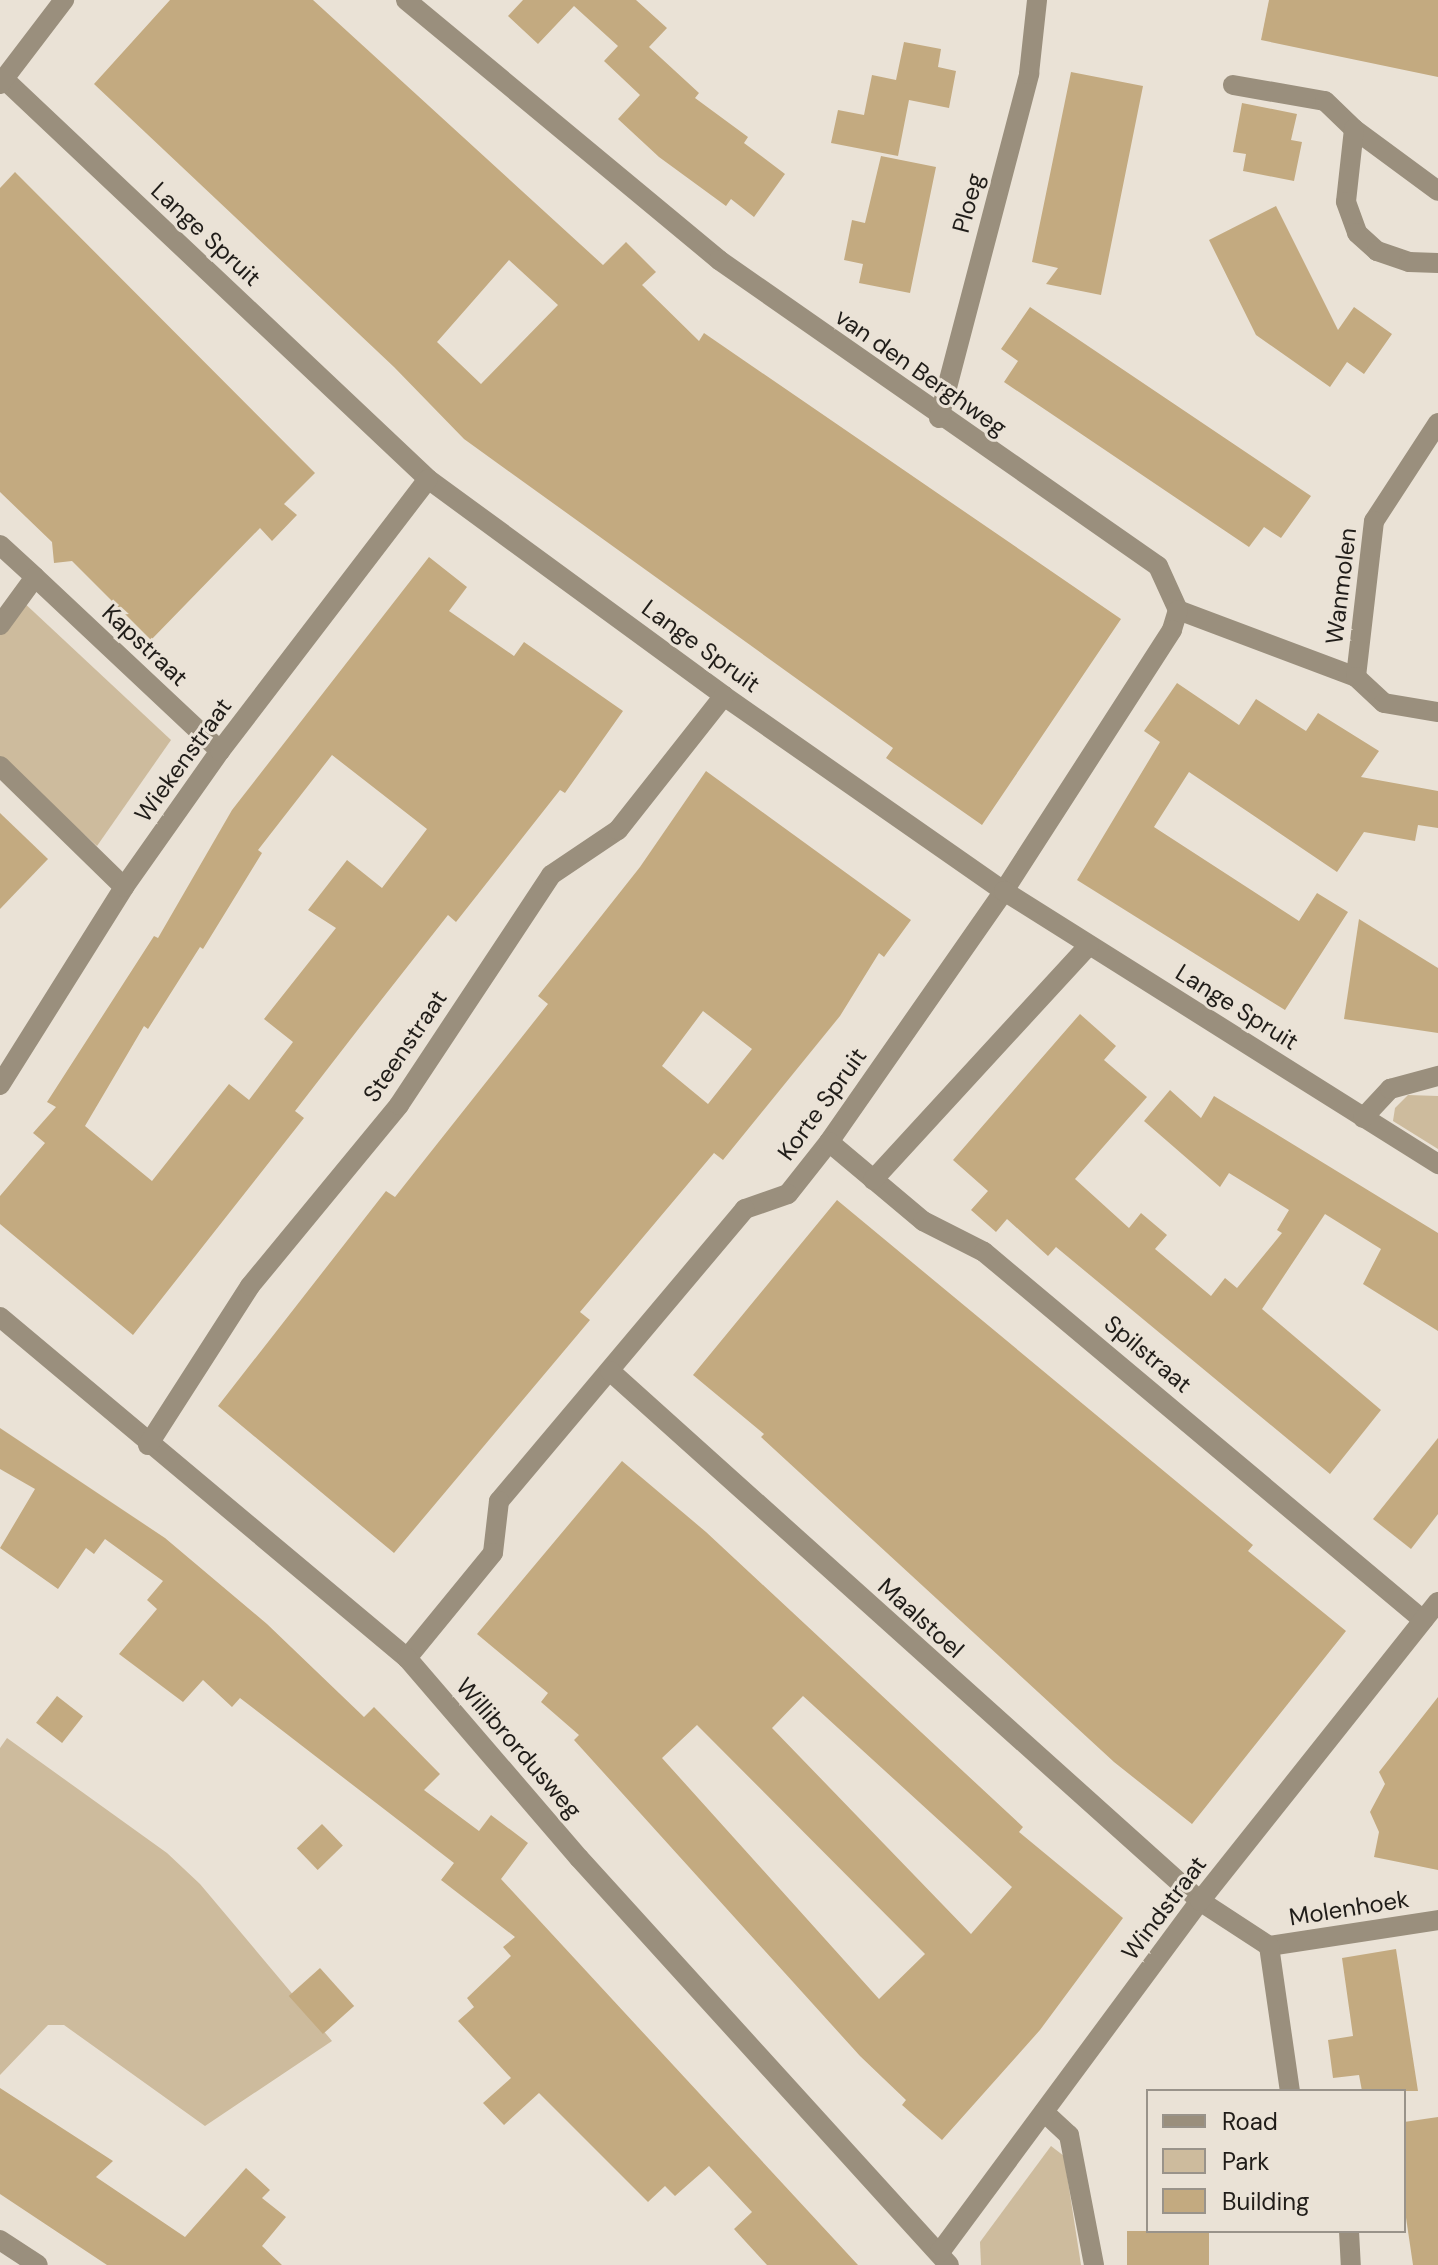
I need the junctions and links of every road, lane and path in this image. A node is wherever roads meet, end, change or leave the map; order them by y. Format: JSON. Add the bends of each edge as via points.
{"nodes":[{"id":1,"x":64,"y":0,"type":"edge"},
{"id":2,"x":406,"y":0,"type":"edge"},
{"id":3,"x":1037,"y":0,"type":"edge"},
{"id":4,"x":2,"y":82,"type":"edge"},
{"id":5,"x":1233,"y":85,"type":"dead end"},
{"id":6,"x":1354,"y":129,"type":"junction"},
{"id":7,"x":1438,"y":191,"type":"edge"},
{"id":8,"x":1438,"y":263,"type":"edge"},
{"id":9,"x":939,"y":418,"type":"junction"},
{"id":10,"x":1438,"y":423,"type":"edge"},
{"id":11,"x":428,"y":479,"type":"junction"},
{"id":12,"x":0,"y":545,"type":"edge"},
{"id":13,"x":35,"y":577,"type":"junction"},
{"id":14,"x":1178,"y":610,"type":"junction"},
{"id":15,"x":0,"y":625,"type":"edge"},
{"id":16,"x":1356,"y":677,"type":"junction"},
{"id":17,"x":724,"y":696,"type":"junction"},
{"id":18,"x":1438,"y":712,"type":"edge"},
{"id":19,"x":220,"y":751,"type":"junction"},
{"id":20,"x":0,"y":766,"type":"edge"},
{"id":21,"x":124,"y":887,"type":"junction"},
{"id":22,"x":1004,"y":891,"type":"junction"},
{"id":23,"x":1089,"y":945,"type":"junction"},
{"id":24,"x":1438,"y":1076,"type":"edge"},
{"id":25,"x":0,"y":1085,"type":"edge"},
{"id":26,"x":1363,"y":1118,"type":"junction"},
{"id":27,"x":829,"y":1142,"type":"junction"},
{"id":28,"x":1438,"y":1164,"type":"edge"},
{"id":29,"x":873,"y":1180,"type":"junction"},
{"id":30,"x":0,"y":1317,"type":"edge"},
{"id":31,"x":610,"y":1371,"type":"junction"},
{"id":32,"x":148,"y":1445,"type":"junction"},
{"id":33,"x":1438,"y":1602,"type":"edge"},
{"id":34,"x":1423,"y":1620,"type":"junction"},
{"id":35,"x":407,"y":1658,"type":"junction"},
{"id":36,"x":1200,"y":1901,"type":"junction"},
{"id":37,"x":1438,"y":1920,"type":"edge"},
{"id":38,"x":1269,"y":1946,"type":"junction"},
{"id":39,"x":1290,"y":2089,"type":"edge"},
{"id":40,"x":1044,"y":2112,"type":"junction"},
{"id":41,"x":1349,"y":2233,"type":"edge"},
{"id":42,"x":0,"y":2240,"type":"edge"},
{"id":43,"x":944,"y":2258,"type":"edge"},
{"id":44,"x":38,"y":2265,"type":"edge"},
{"id":45,"x":1094,"y":2265,"type":"edge"},
{"id":46,"x":1351,"y":2265,"type":"edge"}],
"edges":[{"from":1,"to":4,"type":"street"},
{"from":2,"to":9,"type":"street","name":"van den Berghweg","via":[[719,260]]},
{"from":3,"to":9,"type":"street","name":"Ploeg","via":[[1029,74]]},
{"from":4,"to":11,"type":"street","name":"Lange Spruit"},
{"from":5,"to":6,"type":"street","via":[[1325,101]]},
{"from":6,"to":7,"type":"street"},
{"from":6,"to":8,"type":"street","via":[[1346,202],[1357,233],[1377,251],[1409,262]]},
{"from":9,"to":14,"type":"street","name":"van den Berghweg","via":[[1158,566]]},
{"from":10,"to":16,"type":"street","name":"Wanmolen","via":[[1374,521]]},
{"from":11,"to":17,"type":"street","name":"Lange Spruit"},
{"from":11,"to":19,"type":"street","name":"Wiekenstraat"},
{"from":12,"to":13,"type":"street","name":"Kapstraat"},
{"from":13,"to":15,"type":"street"},
{"from":13,"to":19,"type":"street","name":"Kapstraat"},
{"from":14,"to":16,"type":"street"},
{"from":14,"to":22,"type":"street","name":"Korte Spruit","via":[[1172,630]]},
{"from":16,"to":18,"type":"street","via":[[1384,703]]},
{"from":17,"to":22,"type":"street","name":"Lange Spruit"},
{"from":17,"to":32,"type":"street","name":"Steenstraat","via":[[618,830],[551,875],[399,1105],[250,1286]]},
{"from":19,"to":21,"type":"street","name":"Wiekenstraat"},
{"from":20,"to":21,"type":"street"},
{"from":21,"to":25,"type":"street","name":"Wiekenstraat"},
{"from":22,"to":23,"type":"street","name":"Lange Spruit"},
{"from":22,"to":27,"type":"street","name":"Korte Spruit"},
{"from":23,"to":26,"type":"street","name":"Lange Spruit"},
{"from":23,"to":29,"type":"street"},
{"from":24,"to":26,"type":"street","via":[[1390,1089]]},
{"from":26,"to":28,"type":"street","name":"Lange Spruit"},
{"from":27,"to":29,"type":"street","name":"Spilstraat"},
{"from":27,"to":31,"type":"street","name":"Korte Spruit","via":[[788,1194],[745,1209]]},
{"from":29,"to":34,"type":"street","name":"Spilstraat","via":[[923,1221],[984,1252]]},
{"from":30,"to":32,"type":"street","name":"Willibrordusweg"},
{"from":31,"to":35,"type":"street","name":"Korte Spruit","via":[[499,1501],[493,1553]]},
{"from":31,"to":36,"type":"street","name":"Maalstoel"},
{"from":32,"to":35,"type":"street","name":"Willibrordusweg"},
{"from":33,"to":34,"type":"street","name":"Windstraat"},
{"from":34,"to":36,"type":"street","name":"Windstraat"},
{"from":35,"to":43,"type":"street","name":"Willibrordusweg","via":[[579,1858]]},
{"from":36,"to":38,"type":"street","name":"Molenhoek"},
{"from":36,"to":40,"type":"street","name":"Windstraat"},
{"from":37,"to":38,"type":"street","name":"Molenhoek"},
{"from":38,"to":39,"type":"street","name":"Molenhoek"},
{"from":40,"to":43,"type":"street","name":"Windstraat"},
{"from":40,"to":45,"type":"street","via":[[1069,2135]]},
{"from":41,"to":46,"type":"street"},
{"from":42,"to":44,"type":"street"}]}
